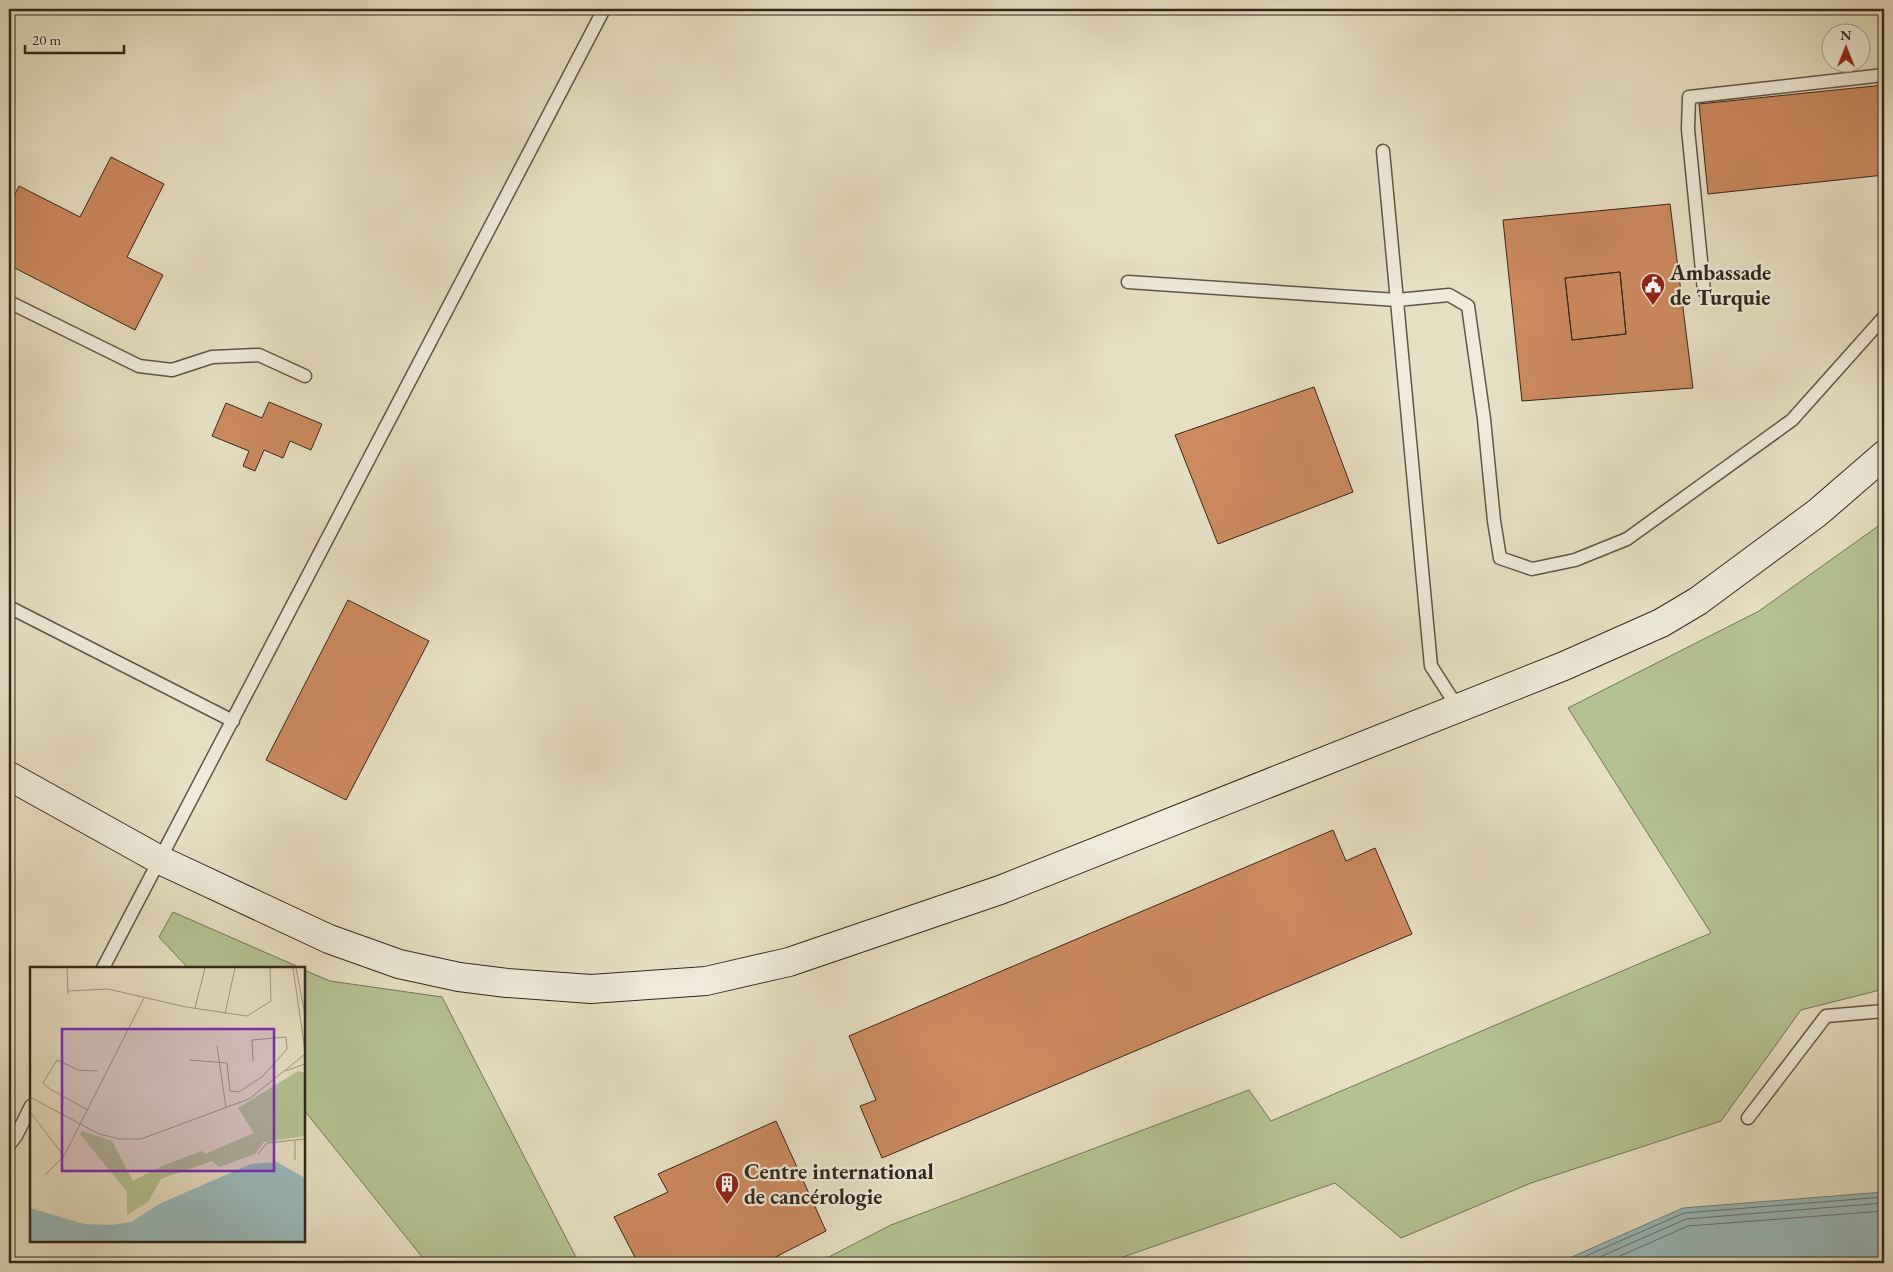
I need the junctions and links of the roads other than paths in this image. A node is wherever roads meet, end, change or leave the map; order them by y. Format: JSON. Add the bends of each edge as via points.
{"nodes":[{"id":1,"x":604,"y":9,"type":"edge"},
{"id":2,"x":1884,"y":75,"type":"edge"},
{"id":3,"x":1383,"y":151,"type":"dead end"},
{"id":4,"x":1128,"y":282,"type":"dead end"},
{"id":5,"x":1704,"y":291,"type":"dead end"},
{"id":6,"x":1397,"y":300,"type":"junction"},
{"id":7,"x":9,"y":302,"type":"edge"},
{"id":8,"x":1884,"y":318,"type":"edge"},
{"id":9,"x":305,"y":376,"type":"dead end"},
{"id":10,"x":1884,"y":455,"type":"edge"},
{"id":11,"x":9,"y":607,"type":"edge"},
{"id":12,"x":1458,"y":708,"type":"junction"},
{"id":13,"x":233,"y":721,"type":"junction"},
{"id":14,"x":9,"y":776,"type":"edge"},
{"id":15,"x":160,"y":860,"type":"junction"},
{"id":16,"x":104,"y":967,"type":"edge"},
{"id":17,"x":1884,"y":1012,"type":"edge"},
{"id":18,"x":30,"y":1108,"type":"edge"},
{"id":19,"x":1748,"y":1118,"type":"dead end"},
{"id":20,"x":11,"y":1137,"type":"edge"}],
"edges":[{"from":1,"to":13,"type":"lane"},
{"from":2,"to":5,"type":"lane","via":[[1689,97],[1688,128]]},
{"from":3,"to":6,"type":"lane"},
{"from":4,"to":6,"type":"lane"},
{"from":6,"to":8,"type":"lane","via":[[1449,295],[1468,306],[1500,558],[1532,569],[1575,560],[1627,539],[1792,420]]},
{"from":6,"to":12,"type":"lane","via":[[1431,666]]},
{"from":7,"to":9,"type":"lane","via":[[139,366],[172,370],[212,357],[259,355]]},
{"from":10,"to":12,"type":"main road","via":[[1817,513],[1698,601],[1661,623]]},
{"from":11,"to":13,"type":"lane"},
{"from":12,"to":15,"type":"main road","via":[[1000,890],[789,962],[706,981],[591,989],[506,983],[399,964],[329,940]]},
{"from":13,"to":15,"type":"lane"},
{"from":14,"to":15,"type":"main road"},
{"from":15,"to":16,"type":"lane"},
{"from":17,"to":19,"type":"lane","via":[[1826,1016]]},
{"from":18,"to":20,"type":"lane"}]}
